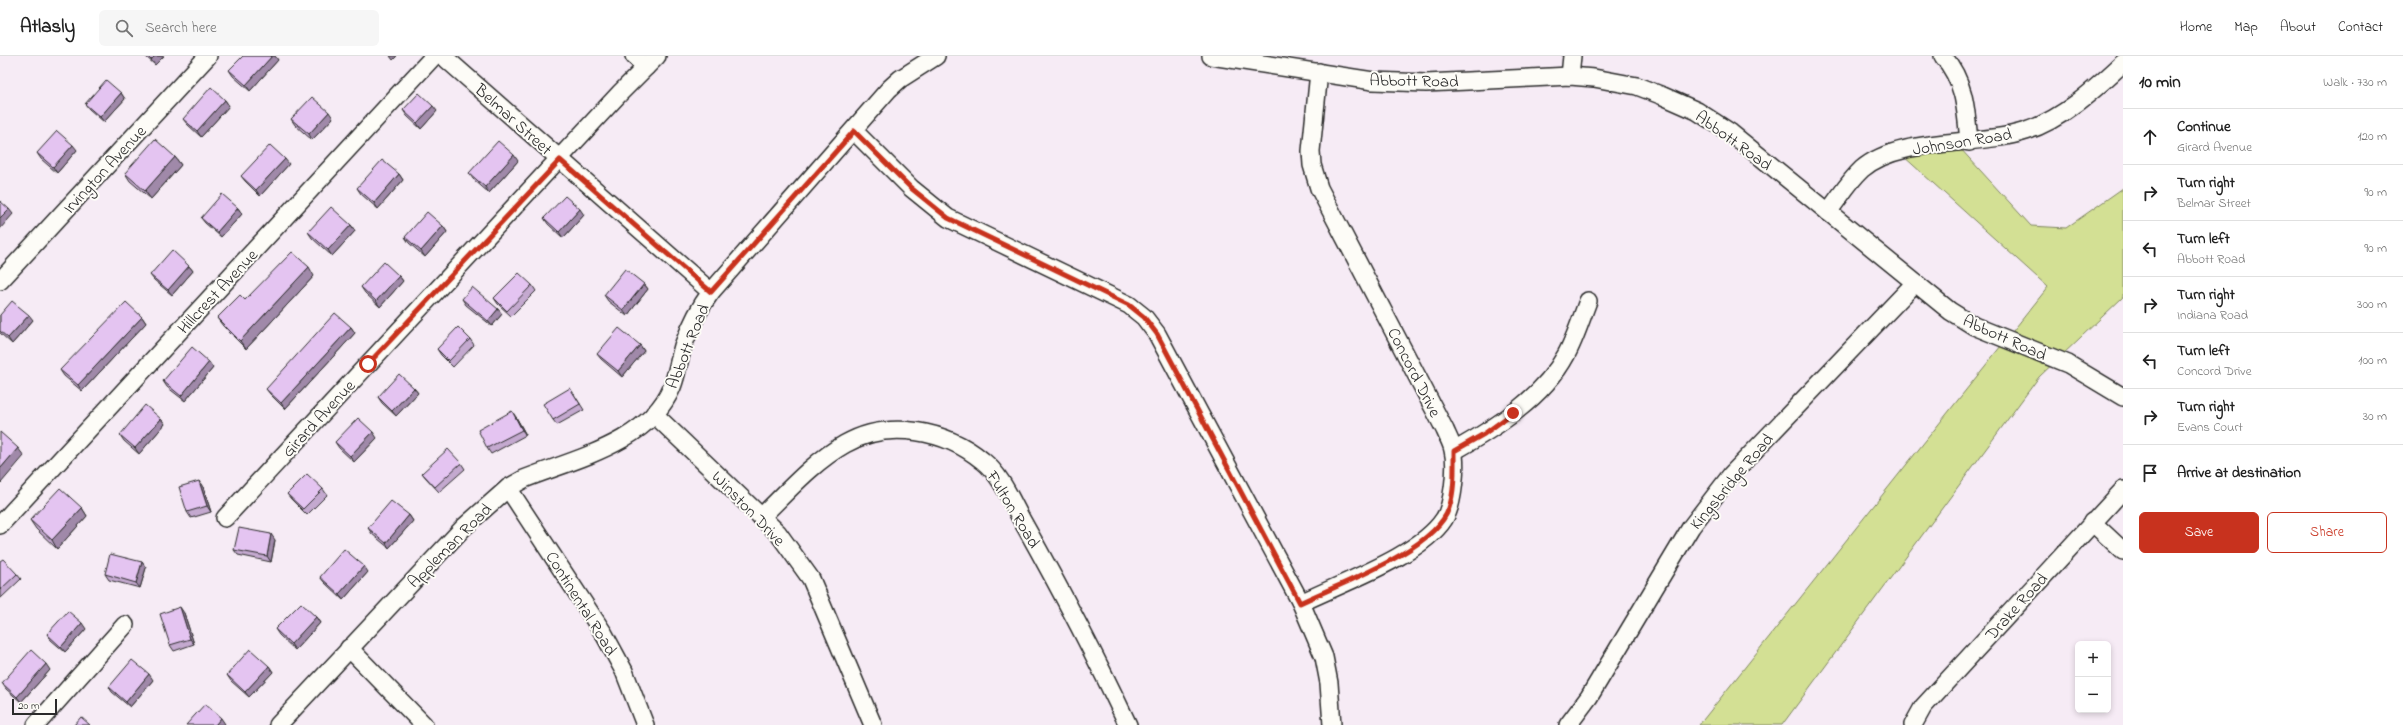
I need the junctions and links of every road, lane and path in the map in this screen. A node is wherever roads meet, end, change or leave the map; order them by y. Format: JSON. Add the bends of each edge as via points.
{"nodes":[{"id":1,"x":208,"y":56,"type":"edge"},
{"id":2,"x":434,"y":56,"type":"edge"},
{"id":3,"x":443,"y":56,"type":"edge"},
{"id":4,"x":936,"y":56,"type":"edge"},
{"id":5,"x":1211,"y":56,"type":"edge"},
{"id":6,"x":1572,"y":56,"type":"edge"},
{"id":7,"x":1943,"y":56,"type":"edge"},
{"id":8,"x":646,"y":60,"type":"edge"},
{"id":9,"x":1271,"y":60,"type":"edge"},
{"id":10,"x":2123,"y":63,"type":"edge"},
{"id":11,"x":1318,"y":72,"type":"junction"},
{"id":12,"x":1570,"y":76,"type":"junction"},
{"id":13,"x":854,"y":131,"type":"junction"},
{"id":14,"x":1969,"y":142,"type":"junction"},
{"id":15,"x":560,"y":160,"type":"junction"},
{"id":16,"x":1828,"y":212,"type":"junction"},
{"id":17,"x":0,"y":281,"type":"edge"},
{"id":18,"x":1915,"y":283,"type":"junction"},
{"id":19,"x":711,"y":292,"type":"junction"},
{"id":20,"x":1588,"y":301,"type":"dead end"},
{"id":21,"x":2123,"y":397,"type":"edge"},
{"id":22,"x":654,"y":414,"type":"junction"},
{"id":23,"x":1454,"y":451,"type":"junction"},
{"id":24,"x":508,"y":488,"type":"junction"},
{"id":25,"x":2123,"y":490,"type":"edge"},
{"id":26,"x":760,"y":516,"type":"junction"},
{"id":27,"x":225,"y":518,"type":"dead end"},
{"id":28,"x":2092,"y":522,"type":"junction"},
{"id":29,"x":0,"y":526,"type":"edge"},
{"id":30,"x":2123,"y":551,"type":"edge"},
{"id":31,"x":1300,"y":603,"type":"junction"},
{"id":32,"x":125,"y":624,"type":"dead end"},
{"id":33,"x":349,"y":648,"type":"junction"},
{"id":34,"x":36,"y":725,"type":"edge"},
{"id":35,"x":278,"y":725,"type":"edge"},
{"id":36,"x":424,"y":725,"type":"edge"},
{"id":37,"x":645,"y":725,"type":"edge"},
{"id":38,"x":873,"y":725,"type":"edge"},
{"id":39,"x":1128,"y":725,"type":"edge"},
{"id":40,"x":1332,"y":725,"type":"edge"},
{"id":41,"x":1568,"y":725,"type":"edge"},
{"id":42,"x":1913,"y":725,"type":"edge"}],
"edges":[{"from":1,"to":17,"type":"street","name":"Irvington Avenue"},
{"from":2,"to":29,"type":"street","name":"Hillcrest Avenue"},
{"from":3,"to":15,"type":"street","name":"Belmar Street"},
{"from":4,"to":13,"type":"street","name":"Abbott Road","via":[[900,79]]},
{"from":5,"to":9,"type":"street","name":"Abbott Road"},
{"from":6,"to":12,"type":"street"},
{"from":7,"to":14,"type":"street","via":[[1953,68],[1962,88]]},
{"from":8,"to":15,"type":"street","name":"Girard Avenue"},
{"from":9,"to":11,"type":"street","name":"Abbott Road"},
{"from":10,"to":14,"type":"street","name":"Johnson Road","via":[[2056,118],[2027,131]]},
{"from":11,"to":12,"type":"street","name":"Abbott Road","via":[[1374,81],[1426,83]]},
{"from":11,"to":23,"type":"street","name":"Concord Drive","via":[[1311,151],[1312,166],[1319,188]]},
{"from":12,"to":16,"type":"street","name":"Abbott Road","via":[[1637,86],[1697,111],[1731,133]]},
{"from":13,"to":19,"type":"street","name":"Abbott Road"},
{"from":13,"to":31,"type":"street","via":[[911,188],[948,218],[1074,276],[1129,305],[1144,317],[1157,334]]},
{"from":14,"to":16,"type":"street","name":"Johnson Road","via":[[1888,154],[1862,170]]},
{"from":15,"to":19,"type":"street","name":"Belmar Street"},
{"from":15,"to":27,"type":"street","name":"Girard Avenue"},
{"from":16,"to":18,"type":"street","name":"Abbott Road"},
{"from":18,"to":21,"type":"street","name":"Abbott Road","via":[[1950,311],[1974,326],[2068,364]]},
{"from":18,"to":41,"type":"street","name":"Kingsbridge Road","via":[[1727,481],[1691,528],[1589,697]]},
{"from":19,"to":22,"type":"street","name":"Abbott Road","via":[[702,305],[684,346],[672,388]]},
{"from":20,"to":23,"type":"street","via":[[1566,355],[1549,380],[1513,413]]},
{"from":22,"to":24,"type":"street","name":"Appleman Road","via":[[623,440],[524,479]]},
{"from":22,"to":26,"type":"street","name":"Winston Drive"},
{"from":23,"to":31,"type":"street","name":"Concord Drive","via":[[1454,483],[1449,508],[1444,519],[1422,542],[1402,555]]},
{"from":24,"to":33,"type":"street","name":"Appleman Road","via":[[464,527]]},
{"from":24,"to":37,"type":"street","name":"Continental Road","via":[[604,634],[624,670]]},
{"from":25,"to":28,"type":"street","name":"Drake Road"},
{"from":26,"to":38,"type":"street","name":"Winston Drive","via":[[778,533],[811,579]]},
{"from":26,"to":39,"type":"street","name":"Fulton Road","via":[[819,462],[846,443],[874,433],[899,430],[917,430],[948,440],[983,461],[997,476],[1044,560]]},
{"from":28,"to":30,"type":"street"},
{"from":28,"to":42,"type":"street","name":"Drake Road","via":[[1923,707]]},
{"from":31,"to":40,"type":"street","via":[[1324,657]]},
{"from":32,"to":34,"type":"street"},
{"from":33,"to":35,"type":"street","name":"Appleman Road"},
{"from":33,"to":36,"type":"street"}]}
